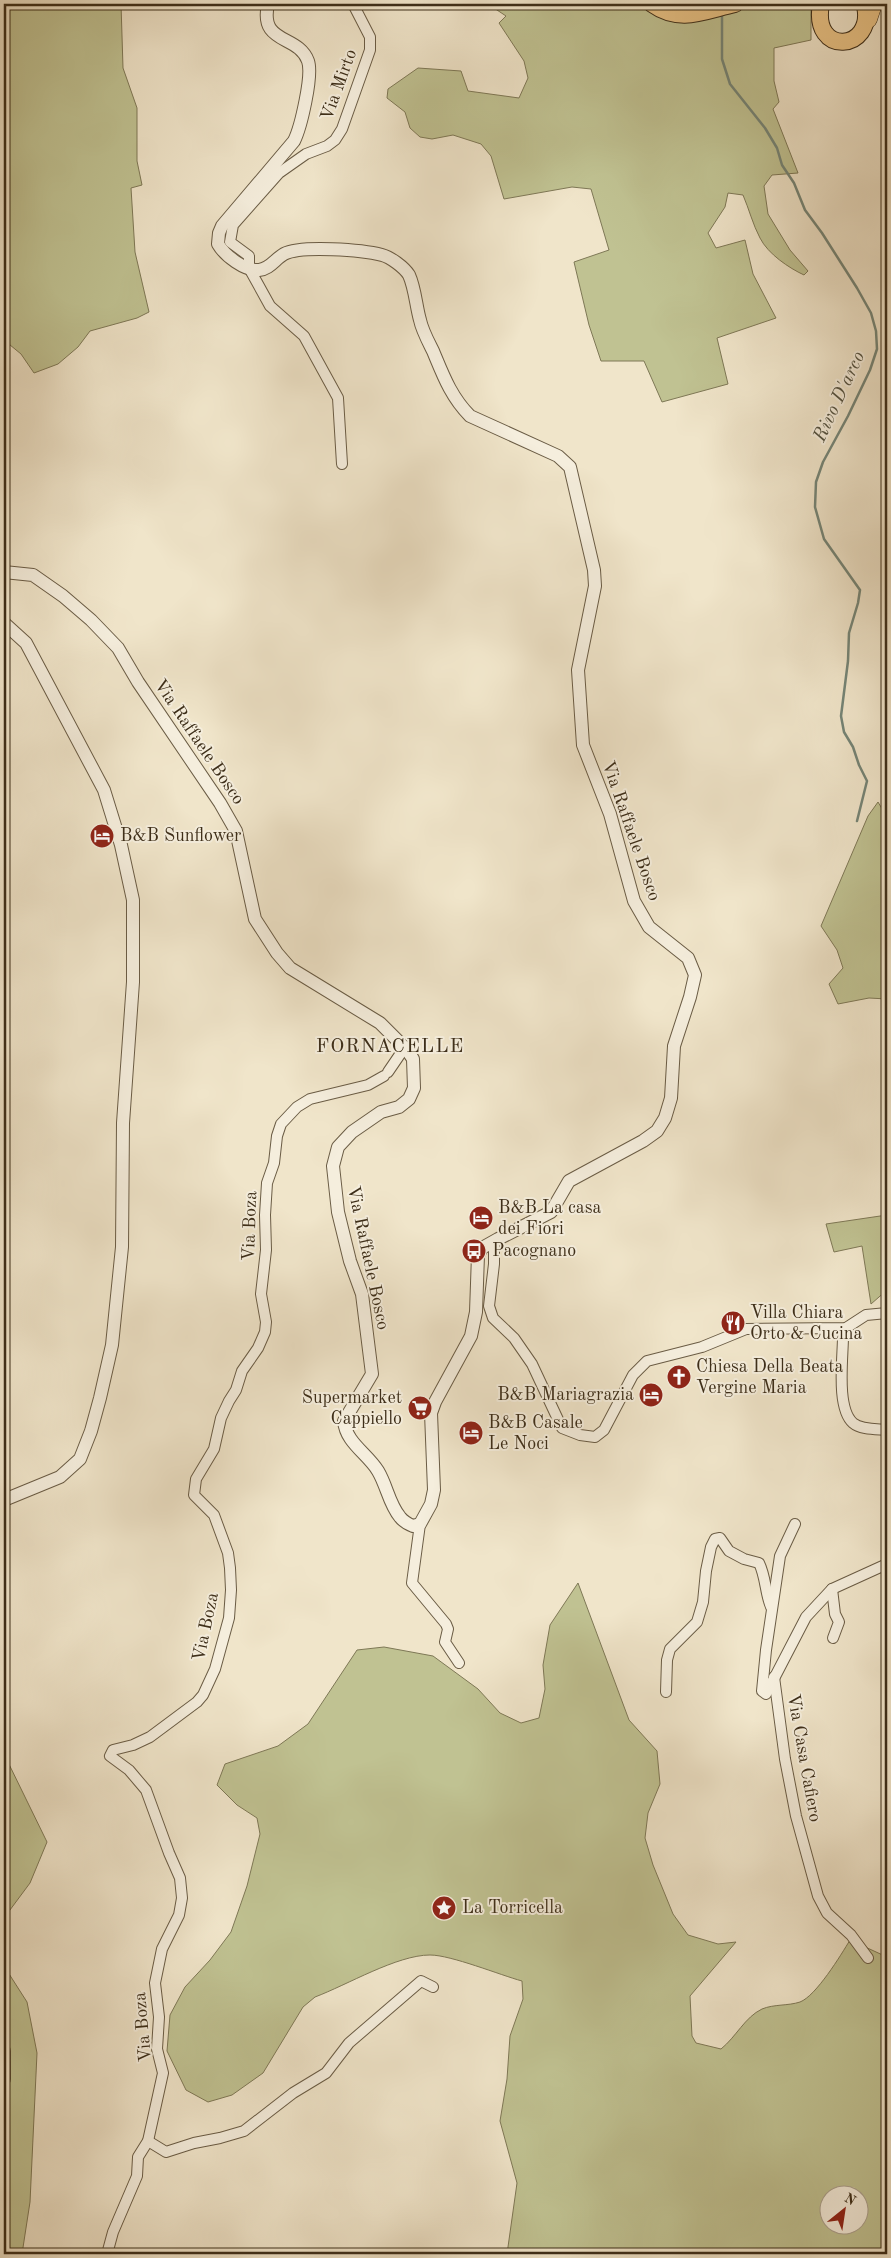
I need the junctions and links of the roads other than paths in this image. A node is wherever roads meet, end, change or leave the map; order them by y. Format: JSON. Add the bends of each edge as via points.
{"nodes":[{"id":1,"x":268,"y":4,"type":"edge"},
{"id":2,"x":353,"y":4,"type":"edge"},
{"id":3,"x":652,"y":4,"type":"edge"},
{"id":4,"x":735,"y":4,"type":"edge"},
{"id":5,"x":821,"y":4,"type":"edge"},
{"id":6,"x":868,"y":9,"type":"edge"},
{"id":7,"x":248,"y":268,"type":"junction"},
{"id":8,"x":342,"y":464,"type":"dead end"},
{"id":9,"x":4,"y":572,"type":"edge"},
{"id":10,"x":4,"y":623,"type":"edge"},
{"id":11,"x":407,"y":1050,"type":"junction"},
{"id":12,"x":494,"y":1242,"type":"junction"},
{"id":13,"x":887,"y":1313,"type":"edge"},
{"id":14,"x":846,"y":1328,"type":"junction"},
{"id":15,"x":887,"y":1430,"type":"edge"},
{"id":16,"x":4,"y":1500,"type":"edge"},
{"id":17,"x":420,"y":1524,"type":"junction"},
{"id":18,"x":795,"y":1524,"type":"dead end"},
{"id":19,"x":887,"y":1564,"type":"edge"},
{"id":20,"x":832,"y":1590,"type":"junction"},
{"id":21,"x":772,"y":1608,"type":"junction"},
{"id":22,"x":833,"y":1638,"type":"dead end"},
{"id":23,"x":459,"y":1663,"type":"dead end"},
{"id":24,"x":774,"y":1677,"type":"junction"},
{"id":25,"x":666,"y":1692,"type":"dead end"},
{"id":26,"x":868,"y":1958,"type":"dead end"},
{"id":27,"x":433,"y":1987,"type":"dead end"},
{"id":28,"x":4,"y":2051,"type":"edge"},
{"id":29,"x":4,"y":2079,"type":"edge"},
{"id":30,"x":148,"y":2141,"type":"junction"},
{"id":31,"x":107,"y":2254,"type":"edge"}],
"edges":[{"from":1,"to":7,"type":"street","via":[[265,17],[273,35],[301,51],[309,68],[306,99],[294,140],[218,232],[221,248]]},
{"from":2,"to":7,"type":"street","name":"Via Mirto","via":[[370,37],[370,50],[349,111],[335,140],[306,154],[279,173],[233,225],[230,242],[249,256]]},
{"from":3,"to":4,"type":"main road","via":[[673,15]]},
{"from":5,"to":6,"type":"main road","via":[[821,27],[825,35],[840,43],[855,38]]},
{"from":7,"to":8,"type":"street","via":[[270,306],[304,336],[338,398]]},
{"from":7,"to":12,"type":"street","name":"Via Raffaele Bosco","via":[[259,270],[270,266],[284,254],[305,250],[344,250],[389,258],[409,276],[420,322],[450,392],[461,407],[470,416],[558,456],[570,467],[574,478],[596,586],[578,670],[583,745],[610,814],[634,901],[649,927],[688,958],[695,976],[674,1046],[671,1098],[657,1131],[569,1181],[551,1212]]},
{"from":9,"to":11,"type":"street","name":"Via Raffaele Bosco","via":[[33,575],[91,620],[118,648],[236,831],[255,918],[277,953],[290,968],[380,1023]]},
{"from":10,"to":16,"type":"street","via":[[26,643],[104,790],[133,900],[133,982],[123,1123],[122,1247],[112,1345],[91,1431],[80,1459],[60,1477]]},
{"from":11,"to":17,"type":"street","name":"Via Raffaele Bosco","via":[[413,1059],[413,1093],[398,1107],[381,1112],[352,1132],[338,1147],[333,1166],[338,1212],[362,1294],[372,1374],[344,1421],[345,1430],[379,1472],[400,1518],[412,1526]]},
{"from":11,"to":30,"type":"street","name":"Via Boza","via":[[403,1050],[386,1074],[375,1083],[310,1099],[281,1124],[267,1183],[266,1250],[261,1294],[265,1332],[242,1371],[221,1418],[214,1449],[199,1471],[194,1487],[194,1495],[214,1516],[228,1553],[231,1590],[228,1618],[215,1669],[203,1695],[196,1702],[150,1736],[134,1745],[113,1750],[110,1756],[146,1790],[180,1878],[182,1898],[179,1915],[162,1949],[155,1983],[160,2017],[157,2044],[163,2073]]},
{"from":12,"to":14,"type":"street","via":[[489,1306],[493,1318],[514,1338],[532,1364],[562,1428],[580,1435],[594,1437],[604,1430],[633,1375],[647,1361],[702,1347],[746,1329]]},
{"from":12,"to":17,"type":"street","name":"Via Raffaele Bosco","via":[[482,1248],[478,1255],[476,1312],[471,1336],[431,1413],[434,1490],[431,1504]]},
{"from":13,"to":14,"type":"street","via":[[866,1315]]},
{"from":14,"to":15,"type":"street","via":[[843,1336],[842,1402],[852,1422],[858,1426]]},
{"from":17,"to":23,"type":"street","via":[[412,1583],[446,1624],[446,1642]]},
{"from":18,"to":21,"type":"street","name":"Via Casa Cafiero","via":[[780,1556]]},
{"from":19,"to":20,"type":"street"},
{"from":20,"to":22,"type":"street","via":[[839,1622]]},
{"from":20,"to":24,"type":"street","via":[[806,1617]]},
{"from":21,"to":24,"type":"street","name":"Via Casa Cafiero","via":[[762,1691],[766,1694]]},
{"from":21,"to":25,"type":"street","via":[[759,1563],[744,1559],[730,1551],[720,1538],[715,1539],[696,1622],[670,1649]]},
{"from":24,"to":26,"type":"street","name":"Via Casa Cafiero","via":[[796,1816],[818,1896],[827,1913],[851,1935]]},
{"from":27,"to":30,"type":"street","via":[[421,1981],[349,2043],[326,2073],[244,2131],[166,2152]]},
{"from":28,"to":29,"type":"street"},
{"from":30,"to":31,"type":"street","name":"Via Boza","via":[[138,2157],[137,2176]]}]}
